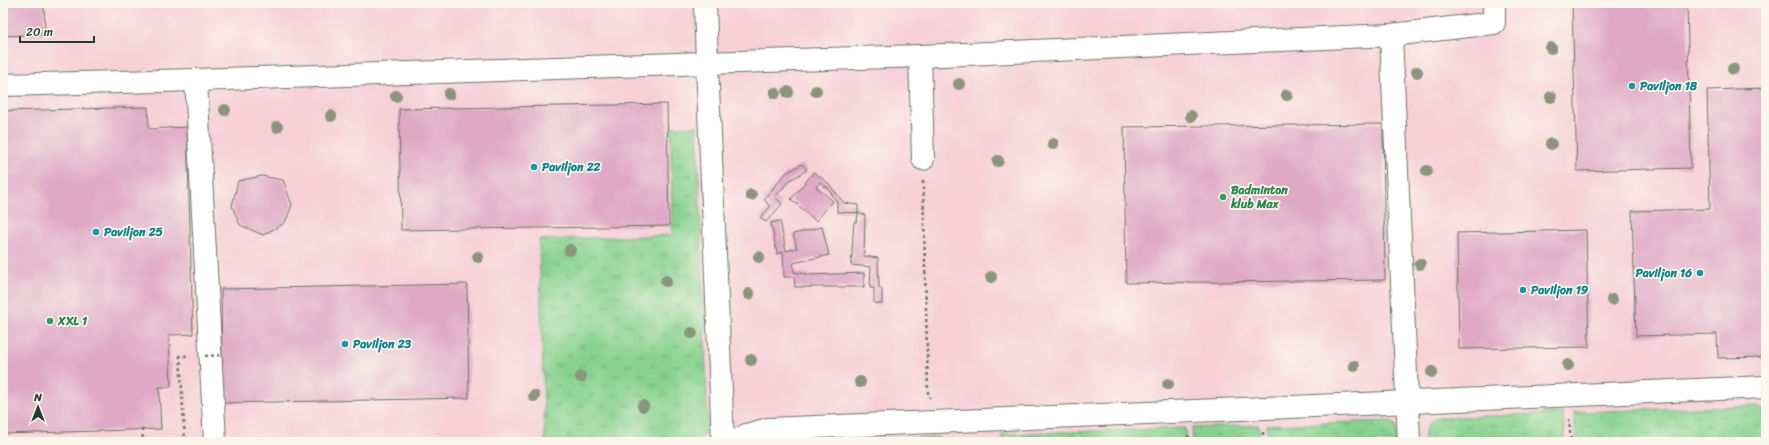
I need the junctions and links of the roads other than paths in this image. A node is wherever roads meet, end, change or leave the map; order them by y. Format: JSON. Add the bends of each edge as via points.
{"nodes":[{"id":1,"x":705,"y":3,"type":"edge"},
{"id":2,"x":1494,"y":3,"type":"edge"},
{"id":3,"x":1391,"y":35,"type":"junction"},
{"id":4,"x":920,"y":56,"type":"junction"},
{"id":5,"x":707,"y":63,"type":"junction"},
{"id":6,"x":196,"y":80,"type":"junction"},
{"id":7,"x":3,"y":85,"type":"edge"},
{"id":8,"x":923,"y":159,"type":"road end"},
{"id":9,"x":1766,"y":387,"type":"edge"},
{"id":10,"x":1407,"y":401,"type":"junction"},
{"id":11,"x":215,"y":442,"type":"edge"},
{"id":12,"x":723,"y":442,"type":"edge"},
{"id":13,"x":734,"y":442,"type":"edge"},
{"id":14,"x":1409,"y":442,"type":"edge"}],
"edges":[{"from":1,"to":5,"type":"lane"},
{"from":2,"to":3,"type":"lane","via":[[1494,23]]},
{"from":3,"to":4,"type":"lane"},
{"from":3,"to":10,"type":"lane"},
{"from":4,"to":5,"type":"lane"},
{"from":4,"to":8,"type":"lane"},
{"from":5,"to":6,"type":"lane"},
{"from":5,"to":12,"type":"lane"},
{"from":6,"to":7,"type":"lane"},
{"from":6,"to":11,"type":"lane"},
{"from":9,"to":10,"type":"lane"},
{"from":10,"to":13,"type":"lane","via":[[768,429],[746,435]]},
{"from":10,"to":14,"type":"lane"}]}
